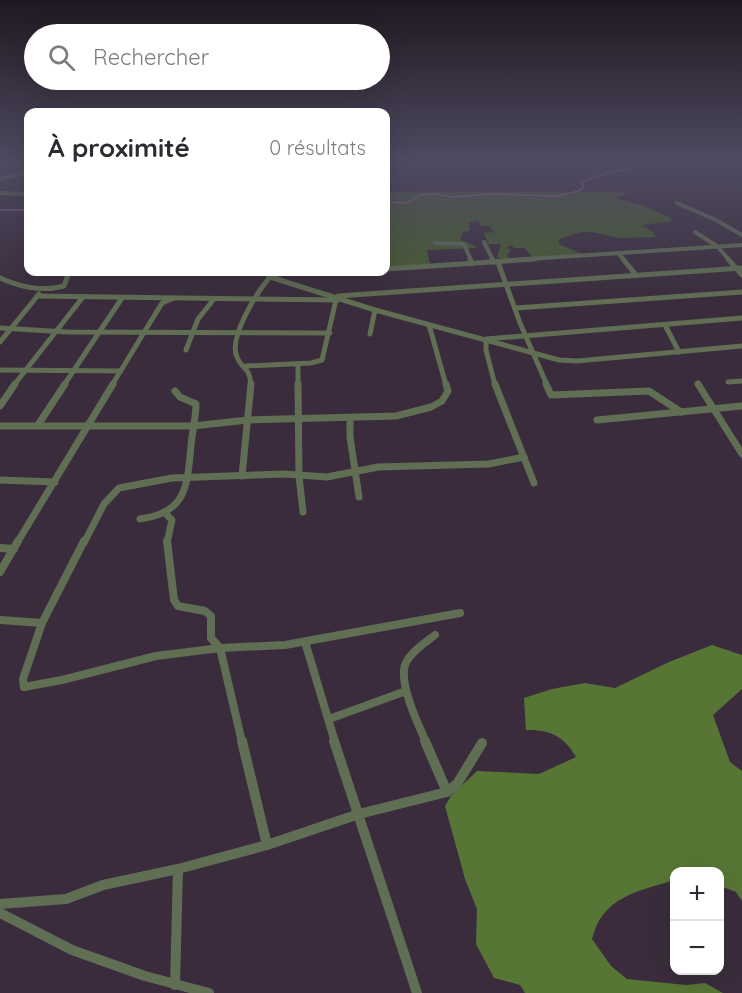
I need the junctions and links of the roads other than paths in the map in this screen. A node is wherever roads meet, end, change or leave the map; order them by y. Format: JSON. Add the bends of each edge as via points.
{"nodes":[{"id":1,"x":687,"y":207,"type":"edge"},
{"id":2,"x":695,"y":232,"type":"dead end"},
{"id":3,"x":742,"y":235,"type":"edge"},
{"id":4,"x":484,"y":242,"type":"dead end"},
{"id":5,"x":435,"y":243,"type":"dead end"},
{"id":6,"x":742,"y":245,"type":"edge"},
{"id":7,"x":717,"y":246,"type":"junction"},
{"id":8,"x":618,"y":253,"type":"junction"},
{"id":9,"x":496,"y":262,"type":"junction"},
{"id":10,"x":472,"y":264,"type":"junction"},
{"id":11,"x":739,"y":268,"type":"edge"},
{"id":12,"x":390,"y":269,"type":"edge"},
{"id":13,"x":636,"y":275,"type":"junction"},
{"id":14,"x":742,"y":275,"type":"edge"},
{"id":15,"x":68,"y":276,"type":"edge"},
{"id":16,"x":270,"y":277,"type":"joint"},
{"id":17,"x":0,"y":278,"type":"edge"},
{"id":18,"x":507,"y":284,"type":"junction"},
{"id":19,"x":15,"y":285,"type":"junction"},
{"id":20,"x":0,"y":287,"type":"edge"},
{"id":21,"x":43,"y":289,"type":"junction"},
{"id":22,"x":742,"y":292,"type":"edge"},
{"id":23,"x":37,"y":296,"type":"junction"},
{"id":24,"x":83,"y":297,"type":"junction"},
{"id":25,"x":122,"y":298,"type":"junction"},
{"id":26,"x":174,"y":298,"type":"junction"},
{"id":27,"x":253,"y":298,"type":"junction"},
{"id":28,"x":336,"y":298,"type":"junction"},
{"id":29,"x":214,"y":299,"type":"junction"},
{"id":30,"x":516,"y":308,"type":"junction"},
{"id":31,"x":375,"y":310,"type":"junction"},
{"id":32,"x":742,"y":318,"type":"edge"},
{"id":33,"x":429,"y":325,"type":"junction"},
{"id":34,"x":665,"y":325,"type":"junction"},
{"id":35,"x":0,"y":328,"type":"edge"},
{"id":36,"x":11,"y":329,"type":"junction"},
{"id":37,"x":55,"y":331,"type":"junction"},
{"id":38,"x":101,"y":331,"type":"junction"},
{"id":39,"x":145,"y":332,"type":"junction"},
{"id":40,"x":193,"y":332,"type":"junction"},
{"id":41,"x":240,"y":332,"type":"junction"},
{"id":42,"x":330,"y":333,"type":"junction"},
{"id":43,"x":370,"y":334,"type":"dead end"},
{"id":44,"x":525,"y":335,"type":"junction"},
{"id":45,"x":486,"y":339,"type":"junction"},
{"id":46,"x":0,"y":342,"type":"edge"},
{"id":47,"x":742,"y":346,"type":"edge"},
{"id":48,"x":186,"y":350,"type":"dead end"},
{"id":49,"x":679,"y":352,"type":"junction"},
{"id":50,"x":533,"y":353,"type":"junction"},
{"id":51,"x":298,"y":364,"type":"junction"},
{"id":52,"x":246,"y":366,"type":"junction"},
{"id":53,"x":0,"y":370,"type":"edge"},
{"id":54,"x":25,"y":370,"type":"junction"},
{"id":55,"x":74,"y":370,"type":"junction"},
{"id":56,"x":121,"y":371,"type":"junction"},
{"id":57,"x":742,"y":381,"type":"edge"},
{"id":58,"x":728,"y":382,"type":"dead end"},
{"id":59,"x":698,"y":384,"type":"dead end"},
{"id":60,"x":175,"y":391,"type":"dead end"},
{"id":61,"x":0,"y":406,"type":"edge"},
{"id":62,"x":742,"y":406,"type":"edge"},
{"id":63,"x":715,"y":409,"type":"junction"},
{"id":64,"x":681,"y":412,"type":"junction"},
{"id":65,"x":350,"y":418,"type":"junction"},
{"id":66,"x":299,"y":419,"type":"junction"},
{"id":67,"x":248,"y":420,"type":"junction"},
{"id":68,"x":597,"y":420,"type":"dead end"},
{"id":69,"x":38,"y":425,"type":"junction"},
{"id":70,"x":88,"y":425,"type":"junction"},
{"id":71,"x":0,"y":426,"type":"edge"},
{"id":72,"x":193,"y":426,"type":"junction"},
{"id":73,"x":742,"y":454,"type":"edge"},
{"id":74,"x":524,"y":457,"type":"junction"},
{"id":75,"x":355,"y":464,"type":"junction"},
{"id":76,"x":367,"y":468,"type":"junction"},
{"id":77,"x":355,"y":472,"type":"junction"},
{"id":78,"x":242,"y":476,"type":"junction"},
{"id":79,"x":299,"y":476,"type":"junction"},
{"id":80,"x":189,"y":477,"type":"junction"},
{"id":81,"x":0,"y":480,"type":"edge"},
{"id":82,"x":55,"y":482,"type":"junction"},
{"id":83,"x":534,"y":483,"type":"dead end"},
{"id":84,"x":359,"y":497,"type":"dead end"},
{"id":85,"x":303,"y":512,"type":"dead end"},
{"id":86,"x":167,"y":515,"type":"junction"},
{"id":87,"x":140,"y":519,"type":"dead end"},
{"id":88,"x":0,"y":548,"type":"edge"},
{"id":89,"x":14,"y":549,"type":"junction"},
{"id":90,"x":0,"y":572,"type":"edge"},
{"id":91,"x":460,"y":613,"type":"dead end"},
{"id":92,"x":0,"y":620,"type":"edge"},
{"id":93,"x":42,"y":623,"type":"junction"},
{"id":94,"x":435,"y":635,"type":"dead end"},
{"id":95,"x":305,"y":642,"type":"junction"},
{"id":96,"x":220,"y":648,"type":"junction"},
{"id":97,"x":406,"y":691,"type":"junction"},
{"id":98,"x":329,"y":719,"type":"junction"},
{"id":99,"x":482,"y":743,"type":"dead end"},
{"id":100,"x":447,"y":792,"type":"junction"},
{"id":101,"x":359,"y":814,"type":"junction"},
{"id":102,"x":267,"y":845,"type":"junction"},
{"id":103,"x":178,"y":869,"type":"junction"},
{"id":104,"x":0,"y":904,"type":"edge"},
{"id":105,"x":14,"y":904,"type":"junction"},
{"id":106,"x":4,"y":915,"type":"edge"},
{"id":107,"x":175,"y":985,"type":"junction"},
{"id":108,"x":207,"y":993,"type":"edge"},
{"id":109,"x":417,"y":993,"type":"edge"}],
"edges":[{"from":1,"to":3,"type":"street"},
{"from":2,"to":7,"type":"street"},
{"from":4,"to":9,"type":"street"},
{"from":5,"to":10,"type":"street","via":[[464,244]]},
{"from":6,"to":7,"type":"street"},
{"from":7,"to":8,"type":"street"},
{"from":7,"to":11,"type":"street"},
{"from":8,"to":9,"type":"street"},
{"from":8,"to":13,"type":"street"},
{"from":9,"to":10,"type":"street"},
{"from":9,"to":18,"type":"street"},
{"from":10,"to":12,"type":"street"},
{"from":11,"to":13,"type":"street"},
{"from":11,"to":14,"type":"street"},
{"from":13,"to":18,"type":"street"},
{"from":15,"to":21,"type":"street","via":[[64,286]]},
{"from":16,"to":27,"type":"street"},
{"from":16,"to":28,"type":"street"},
{"from":17,"to":19,"type":"street"},
{"from":18,"to":28,"type":"street"},
{"from":18,"to":30,"type":"street"},
{"from":19,"to":20,"type":"street"},
{"from":19,"to":21,"type":"street"},
{"from":21,"to":23,"type":"street"},
{"from":22,"to":30,"type":"street"},
{"from":23,"to":24,"type":"street"},
{"from":23,"to":36,"type":"street"},
{"from":24,"to":25,"type":"street"},
{"from":24,"to":37,"type":"street"},
{"from":25,"to":26,"type":"street"},
{"from":25,"to":38,"type":"street"},
{"from":26,"to":29,"type":"street"},
{"from":26,"to":39,"type":"street","via":[[160,306]]},
{"from":27,"to":28,"type":"street"},
{"from":27,"to":29,"type":"street"},
{"from":27,"to":41,"type":"street"},
{"from":28,"to":31,"type":"street"},
{"from":28,"to":42,"type":"street"},
{"from":29,"to":40,"type":"street"},
{"from":30,"to":44,"type":"street"},
{"from":31,"to":33,"type":"street"},
{"from":31,"to":43,"type":"street"},
{"from":32,"to":34,"type":"street"},
{"from":33,"to":45,"type":"street"},
{"from":33,"to":65,"type":"street","via":[[448,391],[446,397],[421,411]]},
{"from":34,"to":44,"type":"street"},
{"from":34,"to":49,"type":"street"},
{"from":35,"to":36,"type":"street"},
{"from":36,"to":37,"type":"street"},
{"from":36,"to":46,"type":"street"},
{"from":37,"to":38,"type":"street"},
{"from":37,"to":54,"type":"street"},
{"from":38,"to":39,"type":"street"},
{"from":38,"to":55,"type":"street"},
{"from":39,"to":40,"type":"street"},
{"from":39,"to":56,"type":"street"},
{"from":40,"to":41,"type":"street"},
{"from":40,"to":48,"type":"street"},
{"from":41,"to":42,"type":"street"},
{"from":41,"to":52,"type":"street","via":[[235,352]]},
{"from":42,"to":51,"type":"street","via":[[322,360]]},
{"from":44,"to":45,"type":"street"},
{"from":44,"to":50,"type":"street"},
{"from":45,"to":50,"type":"street"},
{"from":45,"to":74,"type":"street","via":[[485,354]]},
{"from":47,"to":49,"type":"street"},
{"from":49,"to":50,"type":"street","via":[[577,361]]},
{"from":50,"to":64,"type":"street","via":[[551,395],[649,391]]},
{"from":51,"to":52,"type":"street"},
{"from":51,"to":66,"type":"street"},
{"from":52,"to":67,"type":"street","via":[[250,374]]},
{"from":53,"to":54,"type":"street"},
{"from":54,"to":55,"type":"street"},
{"from":54,"to":61,"type":"street"},
{"from":55,"to":56,"type":"street"},
{"from":55,"to":69,"type":"street"},
{"from":56,"to":70,"type":"street"},
{"from":57,"to":58,"type":"street"},
{"from":59,"to":63,"type":"street"},
{"from":60,"to":72,"type":"street","via":[[196,404]]},
{"from":62,"to":63,"type":"street"},
{"from":63,"to":64,"type":"street"},
{"from":63,"to":73,"type":"street"},
{"from":64,"to":68,"type":"street"},
{"from":65,"to":66,"type":"street"},
{"from":65,"to":75,"type":"street"},
{"from":66,"to":67,"type":"street"},
{"from":66,"to":79,"type":"street"},
{"from":67,"to":72,"type":"street"},
{"from":67,"to":78,"type":"street"},
{"from":69,"to":70,"type":"street"},
{"from":69,"to":71,"type":"street"},
{"from":70,"to":72,"type":"street"},
{"from":70,"to":82,"type":"street"},
{"from":72,"to":80,"type":"street"},
{"from":74,"to":76,"type":"street","via":[[498,464]]},
{"from":74,"to":83,"type":"street"},
{"from":75,"to":76,"type":"street"},
{"from":75,"to":77,"type":"street"},
{"from":76,"to":77,"type":"street"},
{"from":77,"to":79,"type":"street"},
{"from":77,"to":84,"type":"street"},
{"from":78,"to":79,"type":"street"},
{"from":78,"to":80,"type":"street"},
{"from":79,"to":85,"type":"street"},
{"from":80,"to":86,"type":"street","via":[[178,502]]},
{"from":80,"to":93,"type":"street","via":[[145,481],[113,491]]},
{"from":81,"to":82,"type":"street"},
{"from":82,"to":89,"type":"street"},
{"from":86,"to":87,"type":"street"},
{"from":86,"to":96,"type":"street","via":[[172,520],[167,539],[175,604],[209,613],[211,641]]},
{"from":88,"to":89,"type":"street"},
{"from":89,"to":90,"type":"street"},
{"from":91,"to":95,"type":"street"},
{"from":92,"to":93,"type":"street"},
{"from":93,"to":96,"type":"street","via":[[23,679],[24,687],[135,660]]},
{"from":94,"to":97,"type":"street","via":[[405,664],[402,672]]},
{"from":95,"to":96,"type":"street"},
{"from":95,"to":98,"type":"street"},
{"from":96,"to":102,"type":"street"},
{"from":97,"to":98,"type":"street"},
{"from":97,"to":100,"type":"street"},
{"from":98,"to":101,"type":"street"},
{"from":99,"to":100,"type":"street","via":[[466,772]]},
{"from":100,"to":101,"type":"street"},
{"from":101,"to":102,"type":"street"},
{"from":101,"to":109,"type":"street"},
{"from":102,"to":103,"type":"street"},
{"from":103,"to":105,"type":"street","via":[[103,885],[66,899]]},
{"from":103,"to":107,"type":"street"},
{"from":104,"to":105,"type":"street"},
{"from":105,"to":106,"type":"street"},
{"from":106,"to":107,"type":"street","via":[[72,950]]},
{"from":107,"to":108,"type":"street"}]}
